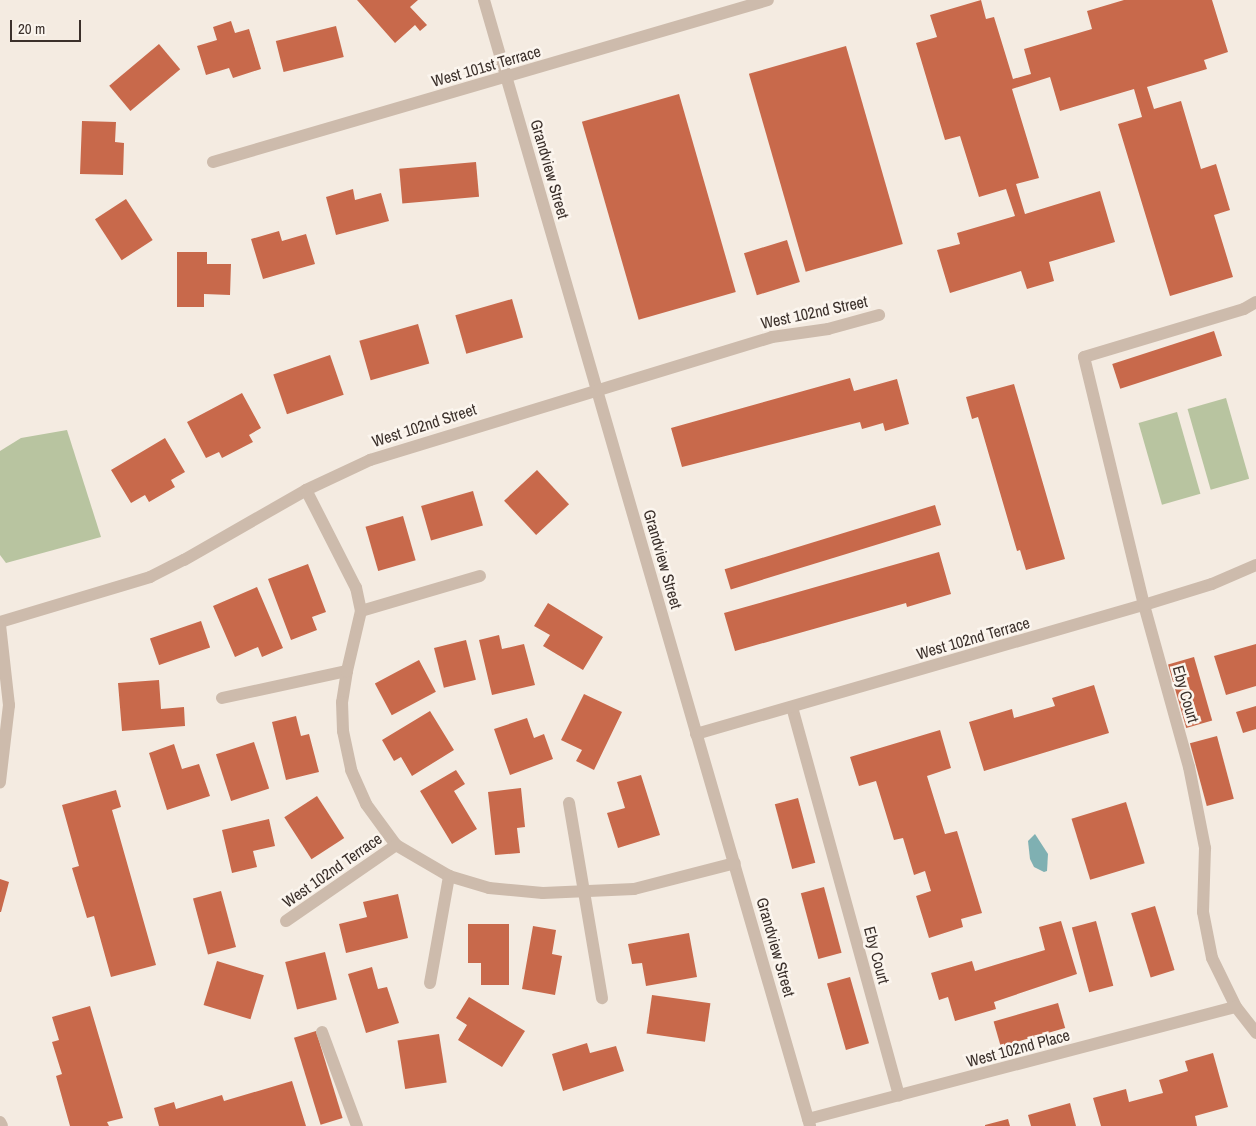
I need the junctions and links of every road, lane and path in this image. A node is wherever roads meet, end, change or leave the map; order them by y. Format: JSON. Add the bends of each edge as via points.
{"nodes":[{"id":1,"x":484,"y":0,"type":"edge"},
{"id":2,"x":768,"y":0,"type":"edge"},
{"id":3,"x":507,"y":77,"type":"junction"},
{"id":4,"x":213,"y":162,"type":"dead end"},
{"id":5,"x":1256,"y":302,"type":"edge"},
{"id":6,"x":878,"y":315,"type":"dead end"},
{"id":7,"x":597,"y":390,"type":"junction"},
{"id":8,"x":306,"y":490,"type":"junction"},
{"id":9,"x":1256,"y":565,"type":"edge"},
{"id":10,"x":480,"y":576,"type":"dead end"},
{"id":11,"x":1144,"y":605,"type":"junction"},
{"id":12,"x":361,"y":611,"type":"junction"},
{"id":13,"x":0,"y":623,"type":"edge"},
{"id":14,"x":346,"y":671,"type":"junction"},
{"id":15,"x":222,"y":698,"type":"dead end"},
{"id":16,"x":792,"y":707,"type":"junction"},
{"id":17,"x":696,"y":734,"type":"junction"},
{"id":18,"x":3,"y":737,"type":"edge"},
{"id":19,"x":0,"y":782,"type":"edge"},
{"id":20,"x":569,"y":803,"type":"dead end"},
{"id":21,"x":396,"y":845,"type":"junction"},
{"id":22,"x":735,"y":863,"type":"junction"},
{"id":23,"x":448,"y":876,"type":"junction"},
{"id":24,"x":584,"y":891,"type":"junction"},
{"id":25,"x":286,"y":921,"type":"dead end"},
{"id":26,"x":430,"y":983,"type":"dead end"},
{"id":27,"x":602,"y":998,"type":"dead end"},
{"id":28,"x":1236,"y":1008,"type":"junction"},
{"id":29,"x":322,"y":1032,"type":"dead end"},
{"id":30,"x":1256,"y":1033,"type":"edge"},
{"id":31,"x":899,"y":1096,"type":"junction"},
{"id":32,"x":0,"y":1122,"type":"edge"},
{"id":33,"x":809,"y":1123,"type":"edge"},
{"id":34,"x":2,"y":1126,"type":"edge"},
{"id":35,"x":357,"y":1126,"type":"edge"}],
"edges":[{"from":1,"to":3,"type":"street","name":"Grandview Street"},
{"from":2,"to":3,"type":"street","name":"West 101st Terrace"},
{"from":3,"to":4,"type":"street","name":"West 101st Terrace"},
{"from":3,"to":7,"type":"street","name":"Grandview Street"},
{"from":5,"to":11,"type":"street","name":"Eby Court","via":[[1244,309],[1084,357]]},
{"from":6,"to":7,"type":"street","name":"West 102nd Street","via":[[828,329],[772,337]]},
{"from":7,"to":8,"type":"street","name":"West 102nd Street","via":[[370,460]]},
{"from":7,"to":17,"type":"street","name":"Grandview Street"},
{"from":8,"to":12,"type":"street","name":"West 102nd Terrace","via":[[356,588]]},
{"from":8,"to":13,"type":"street","name":"West 102nd Street","via":[[150,577]]},
{"from":9,"to":11,"type":"street","name":"West 102nd Terrace","via":[[1212,584]]},
{"from":10,"to":12,"type":"street"},
{"from":11,"to":16,"type":"street","name":"West 102nd Terrace"},
{"from":11,"to":28,"type":"street","name":"Eby Court","via":[[1189,767],[1204,839],[1203,912],[1212,958]]},
{"from":12,"to":14,"type":"street","name":"West 102nd Terrace"},
{"from":13,"to":18,"type":"street","via":[[9,705]]},
{"from":14,"to":15,"type":"street"},
{"from":14,"to":21,"type":"street","name":"West 102nd Terrace","via":[[342,702],[351,770],[366,804]]},
{"from":16,"to":17,"type":"street","name":"West 102nd Terrace"},
{"from":16,"to":31,"type":"street","name":"Eby Court"},
{"from":17,"to":22,"type":"street","name":"Grandview Street"},
{"from":18,"to":19,"type":"street"},
{"from":20,"to":24,"type":"street"},
{"from":21,"to":23,"type":"street","name":"West 102nd Terrace"},
{"from":21,"to":25,"type":"street","name":"West 102nd Terrace"},
{"from":22,"to":24,"type":"street","name":"West 102nd Terrace","via":[[634,890]]},
{"from":22,"to":33,"type":"street","name":"Grandview Street"},
{"from":23,"to":24,"type":"street","name":"West 102nd Terrace","via":[[489,888],[543,893]]},
{"from":23,"to":26,"type":"street"},
{"from":24,"to":27,"type":"street"},
{"from":28,"to":30,"type":"street","name":"Eby Court"},
{"from":28,"to":31,"type":"street","name":"West 102nd Place"},
{"from":29,"to":35,"type":"street"},
{"from":31,"to":33,"type":"street","name":"West 102nd Place"},
{"from":32,"to":34,"type":"street"}]}
